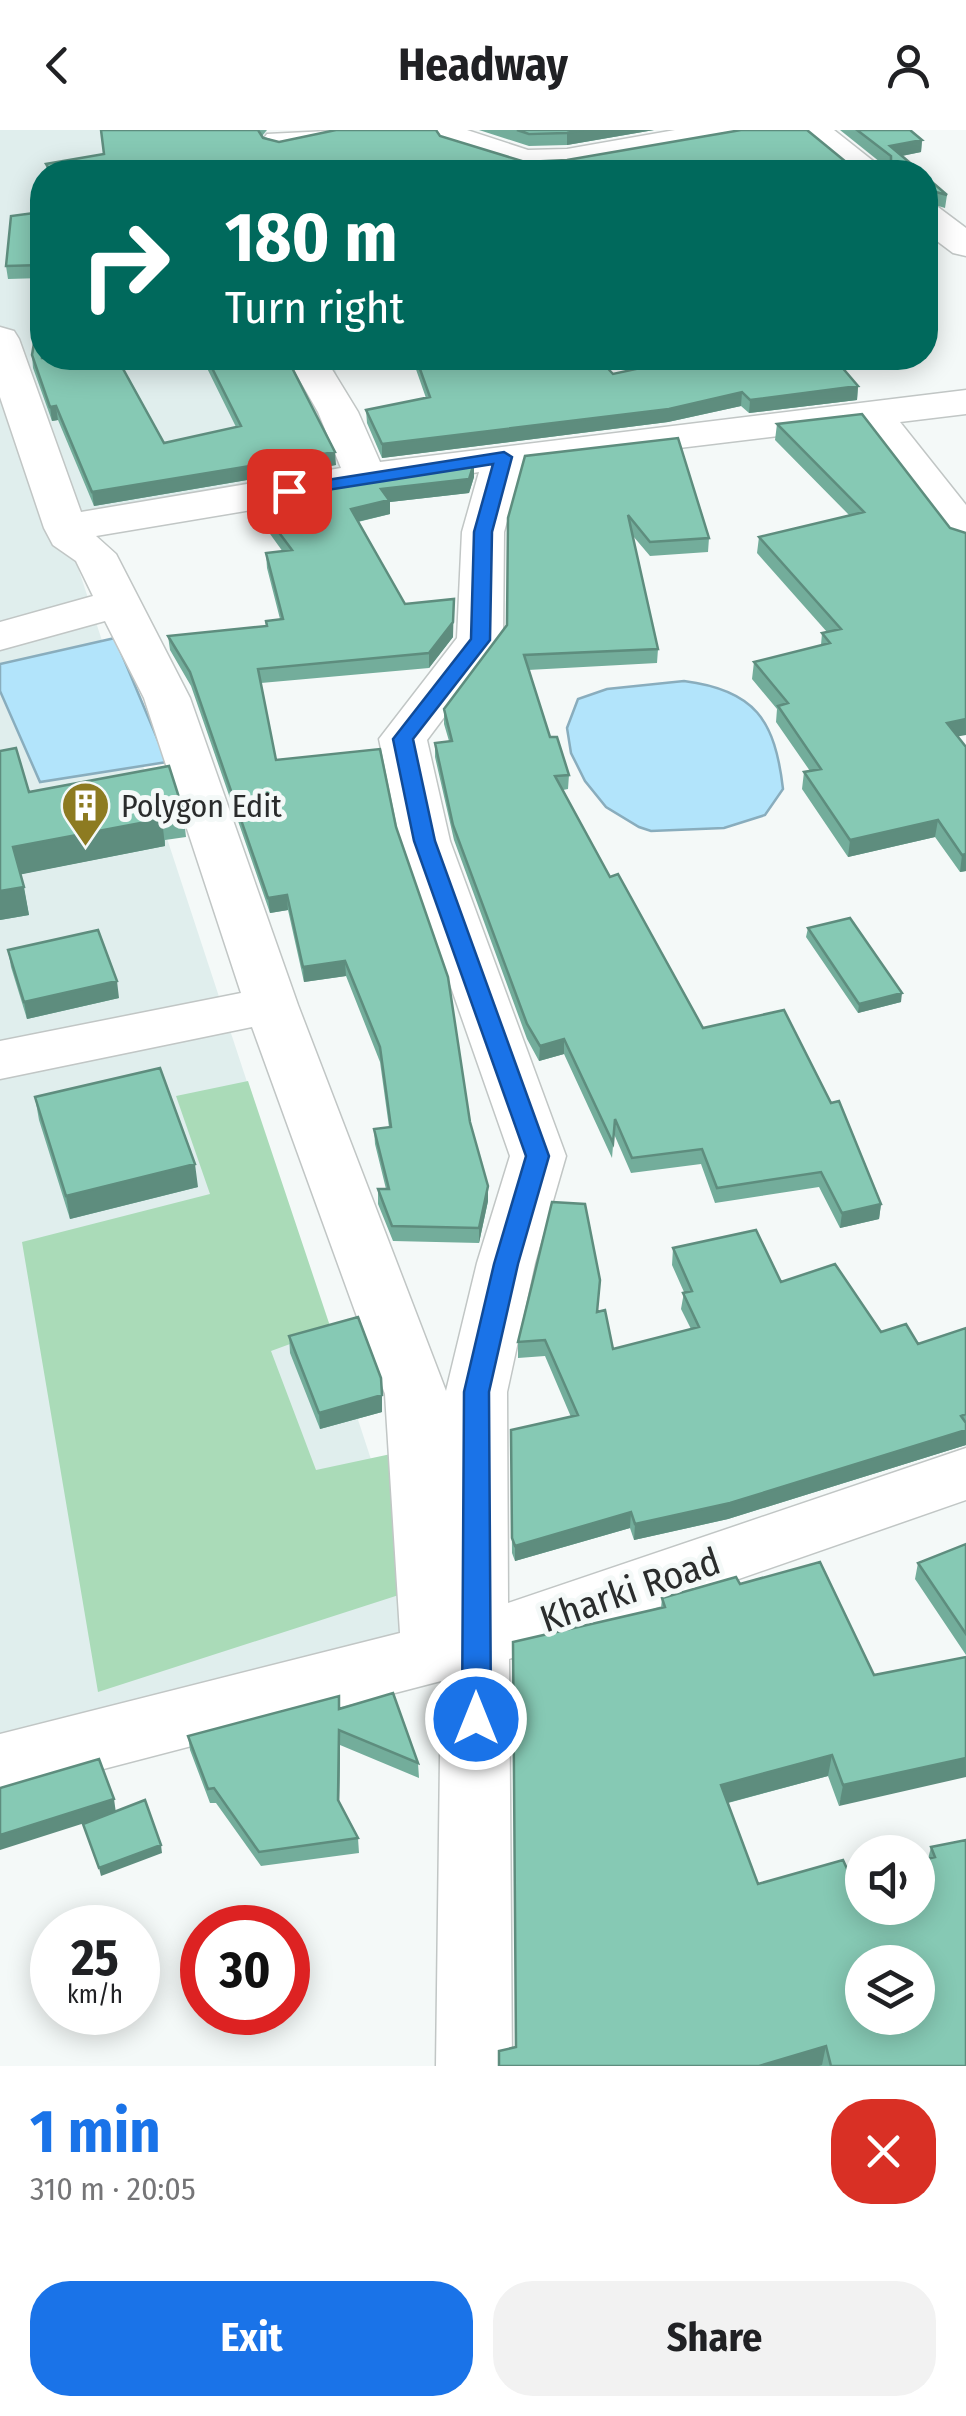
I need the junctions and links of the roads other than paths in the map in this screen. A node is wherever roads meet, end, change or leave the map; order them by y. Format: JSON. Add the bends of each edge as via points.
{"nodes":[{"id":1,"x":332,"y":130,"type":"edge"},
{"id":2,"x":450,"y":130,"type":"edge"},
{"id":3,"x":735,"y":130,"type":"edge"},
{"id":4,"x":812,"y":130,"type":"edge"},
{"id":5,"x":518,"y":142,"type":"edge"},
{"id":6,"x":278,"y":148,"type":"edge"},
{"id":7,"x":853,"y":160,"type":"edge"},
{"id":8,"x":938,"y":224,"type":"edge"},
{"id":9,"x":966,"y":246,"type":"edge"},
{"id":10,"x":0,"y":339,"type":"edge"},
{"id":11,"x":313,"y":370,"type":"edge"},
{"id":12,"x":966,"y":402,"type":"edge"},
{"id":13,"x":874,"y":415,"type":"junction"},
{"id":14,"x":504,"y":457,"type":"junction"},
{"id":15,"x":366,"y":477,"type":"junction"},
{"id":16,"x":65,"y":528,"type":"junction"},
{"id":17,"x":966,"y":533,"type":"edge"},
{"id":18,"x":120,"y":604,"type":"junction"},
{"id":19,"x":0,"y":636,"type":"edge"},
{"id":20,"x":271,"y":1005,"type":"junction"},
{"id":21,"x":0,"y":1060,"type":"edge"},
{"id":22,"x":966,"y":1474,"type":"edge"},
{"id":23,"x":456,"y":1648,"type":"junction"},
{"id":24,"x":0,"y":1765,"type":"edge"},
{"id":25,"x":474,"y":2066,"type":"edge"}],
"edges":[{"from":1,"to":6,"type":"street"},
{"from":2,"to":5,"type":"street","via":[[453,138]]},
{"from":3,"to":5,"type":"street","via":[[567,159],[526,160]]},
{"from":4,"to":7,"type":"street"},
{"from":8,"to":9,"type":"street"},
{"from":10,"to":16,"type":"street"},
{"from":11,"to":15,"type":"street"},
{"from":12,"to":13,"type":"street"},
{"from":13,"to":14,"type":"street"},
{"from":13,"to":17,"type":"street"},
{"from":14,"to":15,"type":"street"},
{"from":14,"to":23,"type":"street","via":[[483,532],[480,640],[403,739],[424,841],[538,1156],[476,1392]]},
{"from":15,"to":16,"type":"street"},
{"from":16,"to":18,"type":"street","via":[[94,554]]},
{"from":18,"to":19,"type":"street"},
{"from":18,"to":20,"type":"street","via":[[168,698]]},
{"from":20,"to":21,"type":"street"},
{"from":20,"to":23,"type":"street","via":[[416,1394]]},
{"from":22,"to":23,"type":"street","name":"Kharki Road"},
{"from":23,"to":24,"type":"street","name":"Kharki Road"},
{"from":23,"to":25,"type":"street"}]}
